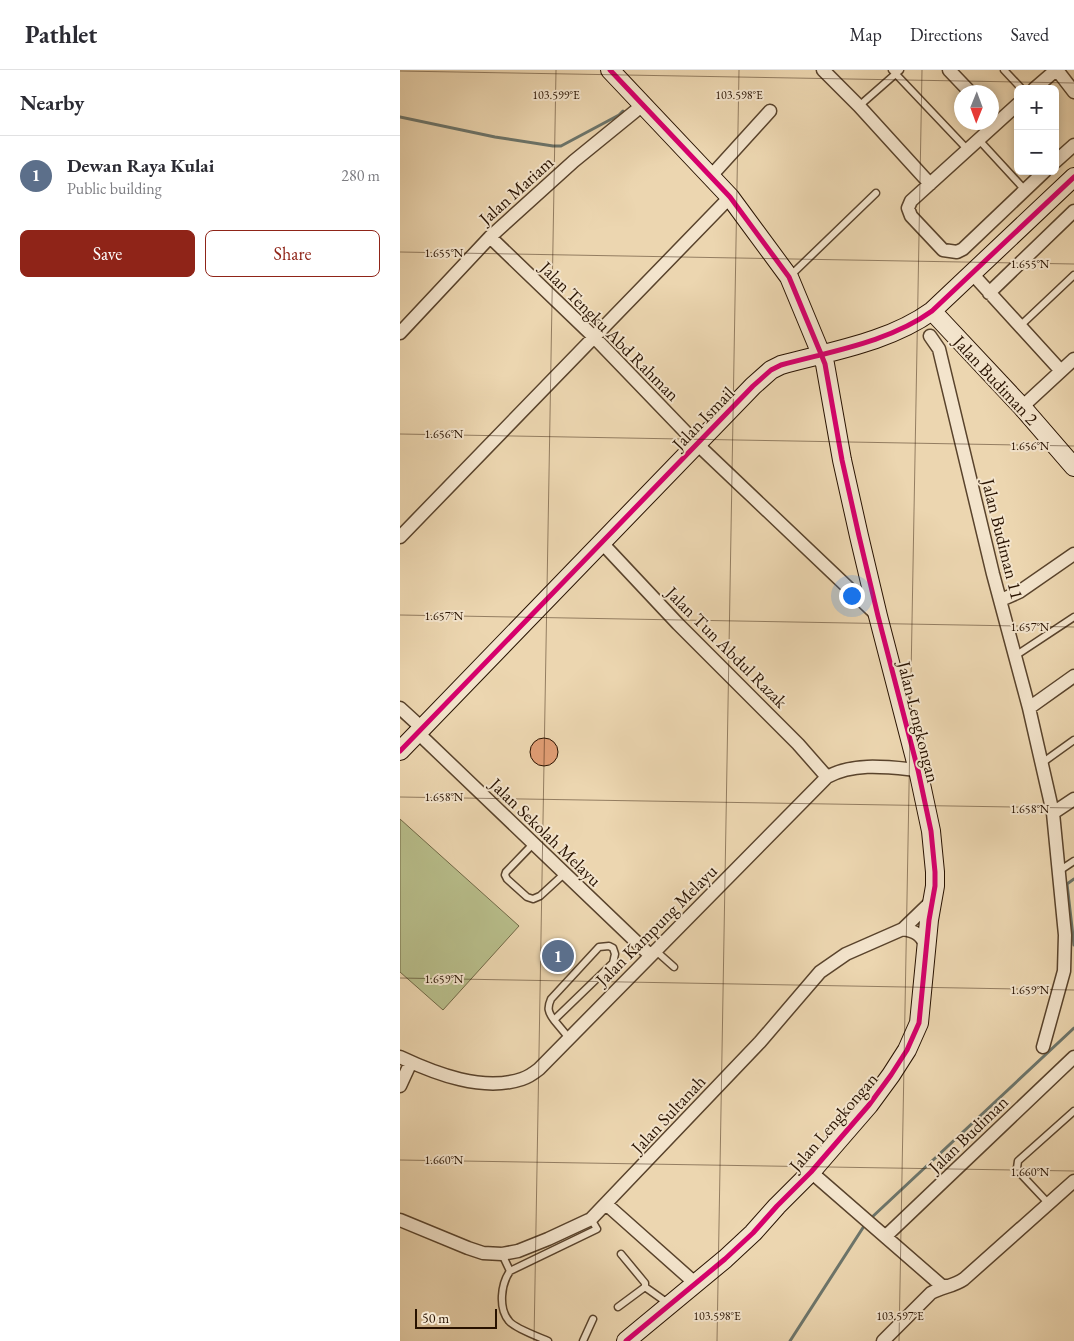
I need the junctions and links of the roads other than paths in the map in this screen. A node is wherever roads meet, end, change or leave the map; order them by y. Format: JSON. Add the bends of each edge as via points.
{"nodes":[{"id":1,"x":610,"y":70,"type":"edge"},
{"id":2,"x":823,"y":70,"type":"edge"},
{"id":3,"x":948,"y":70,"type":"edge"},
{"id":4,"x":1004,"y":70,"type":"edge"},
{"id":5,"x":1057,"y":70,"type":"edge"},
{"id":6,"x":896,"y":71,"type":"edge"},
{"id":7,"x":963,"y":85,"type":"edge"},
{"id":8,"x":1018,"y":85,"type":"edge"},
{"id":9,"x":1039,"y":85,"type":"edge"},
{"id":10,"x":1074,"y":92,"type":"edge"},
{"id":11,"x":644,"y":104,"type":"junction"},
{"id":12,"x":859,"y":106,"type":"junction"},
{"id":13,"x":1014,"y":106,"type":"edge"},
{"id":14,"x":770,"y":111,"type":"dead end"},
{"id":15,"x":999,"y":116,"type":"edge"},
{"id":16,"x":986,"y":130,"type":"edge"},
{"id":17,"x":979,"y":140,"type":"junction"},
{"id":18,"x":1074,"y":145,"type":"edge"},
{"id":19,"x":967,"y":149,"type":"junction"},
{"id":20,"x":1059,"y":158,"type":"edge"},
{"id":21,"x":1041,"y":175,"type":"edge"},
{"id":22,"x":711,"y":176,"type":"junction"},
{"id":23,"x":1074,"y":177,"type":"edge"},
{"id":24,"x":930,"y":184,"type":"junction"},
{"id":25,"x":1074,"y":188,"type":"edge"},
{"id":26,"x":1025,"y":190,"type":"junction"},
{"id":27,"x":876,"y":194,"type":"dead end"},
{"id":28,"x":730,"y":196,"type":"junction"},
{"id":29,"x":1074,"y":211,"type":"edge"},
{"id":30,"x":490,"y":237,"type":"junction"},
{"id":31,"x":1074,"y":275,"type":"edge"},
{"id":32,"x":789,"y":276,"type":"junction"},
{"id":33,"x":983,"y":286,"type":"junction"},
{"id":34,"x":935,"y":314,"type":"junction"},
{"id":35,"x":1020,"y":326,"type":"junction"},
{"id":36,"x":400,"y":333,"type":"edge"},
{"id":37,"x":930,"y":336,"type":"dead end"},
{"id":38,"x":594,"y":337,"type":"junction"},
{"id":39,"x":823,"y":359,"type":"junction"},
{"id":40,"x":1074,"y":359,"type":"edge"},
{"id":41,"x":1061,"y":371,"type":"junction"},
{"id":42,"x":1022,"y":407,"type":"junction"},
{"id":43,"x":697,"y":444,"type":"junction"},
{"id":44,"x":1074,"y":467,"type":"edge"},
{"id":45,"x":400,"y":537,"type":"edge"},
{"id":46,"x":602,"y":543,"type":"junction"},
{"id":47,"x":1074,"y":554,"type":"edge"},
{"id":48,"x":1001,"y":600,"type":"junction"},
{"id":49,"x":878,"y":616,"type":"junction"},
{"id":50,"x":1074,"y":617,"type":"edge"},
{"id":51,"x":1015,"y":656,"type":"junction"},
{"id":52,"x":1074,"y":676,"type":"edge"},
{"id":53,"x":400,"y":708,"type":"edge"},
{"id":54,"x":1029,"y":708,"type":"junction"},
{"id":55,"x":421,"y":731,"type":"junction"},
{"id":56,"x":1074,"y":740,"type":"edge"},
{"id":57,"x":400,"y":751,"type":"edge"},
{"id":58,"x":1042,"y":762,"type":"junction"},
{"id":59,"x":918,"y":770,"type":"junction"},
{"id":60,"x":827,"y":777,"type":"junction"},
{"id":61,"x":1074,"y":799,"type":"edge"},
{"id":62,"x":1053,"y":813,"type":"junction"},
{"id":63,"x":534,"y":843,"type":"junction"},
{"id":64,"x":1074,"y":861,"type":"edge"},
{"id":65,"x":1059,"y":871,"type":"junction"},
{"id":66,"x":564,"y":874,"type":"junction"},
{"id":67,"x":932,"y":902,"type":"junction"},
{"id":68,"x":903,"y":929,"type":"junction"},
{"id":69,"x":927,"y":947,"type":"junction"},
{"id":70,"x":653,"y":953,"type":"junction"},
{"id":71,"x":674,"y":967,"type":"dead end"},
{"id":72,"x":554,"y":1020,"type":"junction"},
{"id":73,"x":570,"y":1038,"type":"junction"},
{"id":74,"x":1043,"y":1047,"type":"dead end"},
{"id":75,"x":1074,"y":1057,"type":"edge"},
{"id":76,"x":405,"y":1060,"type":"edge"},
{"id":77,"x":400,"y":1086,"type":"edge"},
{"id":78,"x":1074,"y":1111,"type":"edge"},
{"id":79,"x":811,"y":1172,"type":"junction"},
{"id":80,"x":1073,"y":1184,"type":"edge"},
{"id":81,"x":606,"y":1204,"type":"junction"},
{"id":82,"x":1049,"y":1204,"type":"junction"},
{"id":83,"x":591,"y":1219,"type":"junction"},
{"id":84,"x":400,"y":1220,"type":"edge"},
{"id":85,"x":886,"y":1236,"type":"junction"},
{"id":86,"x":502,"y":1254,"type":"junction"},
{"id":87,"x":621,"y":1254,"type":"dead end"},
{"id":88,"x":510,"y":1271,"type":"junction"},
{"id":89,"x":696,"y":1284,"type":"junction"},
{"id":90,"x":949,"y":1286,"type":"junction"},
{"id":91,"x":645,"y":1287,"type":"junction"},
{"id":92,"x":670,"y":1305,"type":"junction"},
{"id":93,"x":618,"y":1307,"type":"dead end"},
{"id":94,"x":593,"y":1319,"type":"dead end"},
{"id":95,"x":548,"y":1341,"type":"edge"},
{"id":96,"x":583,"y":1341,"type":"edge"},
{"id":97,"x":626,"y":1341,"type":"edge"},
{"id":98,"x":883,"y":1341,"type":"edge"}],
"edges":[{"from":1,"to":11,"type":"street","name":"Jalan Lengkongan"},
{"from":2,"to":12,"type":"street"},
{"from":3,"to":7,"type":"street"},
{"from":4,"to":8,"type":"lane"},
{"from":5,"to":9,"type":"street"},
{"from":5,"to":10,"type":"street"},
{"from":6,"to":12,"type":"lane"},
{"from":6,"to":19,"type":"lane"},
{"from":11,"to":22,"type":"street","name":"Jalan Lengkongan"},
{"from":11,"to":30,"type":"street","name":"Jalan Mariam","via":[[574,161]]},
{"from":12,"to":24,"type":"street"},
{"from":13,"to":15,"type":"street"},
{"from":14,"to":22,"type":"street"},
{"from":16,"to":17,"type":"street"},
{"from":17,"to":19,"type":"street"},
{"from":17,"to":26,"type":"lane"},
{"from":18,"to":20,"type":"street"},
{"from":19,"to":24,"type":"street"},
{"from":21,"to":26,"type":"street"},
{"from":22,"to":28,"type":"street","name":"Jalan Lengkongan"},
{"from":23,"to":34,"type":"street","name":"Jalan Ismail"},
{"from":24,"to":26,"type":"street","via":[[911,201],[908,208],[911,216],[943,250],[949,252],[963,249]]},
{"from":25,"to":33,"type":"street","name":"Jalan Ismail"},
{"from":27,"to":32,"type":"lane"},
{"from":28,"to":32,"type":"street","name":"Jalan Lengkongan"},
{"from":28,"to":38,"type":"street"},
{"from":29,"to":33,"type":"street"},
{"from":30,"to":36,"type":"street","name":"Jalan Mariam"},
{"from":30,"to":38,"type":"street","name":"Jalan Tengku Abd Rahman"},
{"from":31,"to":35,"type":"lane"},
{"from":32,"to":39,"type":"street","name":"Jalan Lengkongan"},
{"from":33,"to":34,"type":"street","name":"Jalan Ismail"},
{"from":33,"to":35,"type":"street"},
{"from":34,"to":39,"type":"street","name":"Jalan Ismail","via":[[925,327],[891,343]]},
{"from":34,"to":42,"type":"street","name":"Jalan Budiman 2"},
{"from":35,"to":41,"type":"street"},
{"from":37,"to":48,"type":"street","name":"Jalan Budiman 11","via":[[939,349]]},
{"from":38,"to":43,"type":"street","name":"Jalan Tengku Abd Rahman"},
{"from":38,"to":45,"type":"street"},
{"from":39,"to":43,"type":"street","name":"Jalan Ismail","via":[[795,372],[763,377]]},
{"from":39,"to":49,"type":"street","name":"Jalan Lengkongan","via":[[842,460]]},
{"from":40,"to":41,"type":"street"},
{"from":41,"to":42,"type":"street"},
{"from":42,"to":44,"type":"street","name":"Jalan Budiman 2"},
{"from":43,"to":46,"type":"street","name":"Jalan Ismail"},
{"from":43,"to":49,"type":"street","name":"Jalan Tengku Abd Rahman"},
{"from":46,"to":55,"type":"street","name":"Jalan Ismail"},
{"from":46,"to":60,"type":"street","name":"Jalan Tun Abdul Razak"},
{"from":47,"to":48,"type":"street","via":[[1019,592]]},
{"from":48,"to":51,"type":"street","name":"Jalan Budiman 11"},
{"from":49,"to":59,"type":"street","name":"Jalan Lengkongan"},
{"from":50,"to":51,"type":"lane"},
{"from":51,"to":54,"type":"street","name":"Jalan Budiman 11"},
{"from":52,"to":54,"type":"street"},
{"from":53,"to":55,"type":"street","name":"Jalan Sekolah Melayu"},
{"from":54,"to":58,"type":"street","name":"Jalan Budiman 11"},
{"from":55,"to":57,"type":"street","name":"Jalan Ismail"},
{"from":55,"to":63,"type":"street","name":"Jalan Sekolah Melayu"},
{"from":56,"to":58,"type":"lane"},
{"from":58,"to":62,"type":"street","name":"Jalan Budiman 11"},
{"from":59,"to":60,"type":"street","name":"Jalan Kampung Melayu","via":[[872,766],[839,770]]},
{"from":59,"to":67,"type":"street","name":"Jalan Lengkongan","via":[[931,831],[935,872]]},
{"from":60,"to":70,"type":"street","name":"Jalan Kampung Melayu"},
{"from":61,"to":62,"type":"street"},
{"from":62,"to":65,"type":"street","name":"Jalan Budiman 11"},
{"from":63,"to":66,"type":"street","name":"Jalan Sekolah Melayu"},
{"from":63,"to":66,"type":"lane","via":[[506,872],[507,879],[533,899]]},
{"from":64,"to":65,"type":"lane"},
{"from":65,"to":74,"type":"street","name":"Jalan Budiman 11","via":[[1065,935],[1064,971]]},
{"from":66,"to":70,"type":"street","name":"Jalan Sekolah Melayu"},
{"from":67,"to":68,"type":"street","name":"Jalan Sultanah"},
{"from":67,"to":69,"type":"street","name":"Jalan Lengkongan"},
{"from":68,"to":69,"type":"street","via":[[919,934]]},
{"from":68,"to":81,"type":"street","name":"Jalan Sultanah","via":[[846,954],[820,972],[760,1042]]},
{"from":69,"to":79,"type":"street","name":"Jalan Lengkongan","via":[[919,1023],[907,1050],[869,1105]]},
{"from":70,"to":71,"type":"lane"},
{"from":70,"to":73,"type":"street","name":"Jalan Kampung Melayu"},
{"from":72,"to":72,"type":"lane","via":[[547,1007],[551,999],[599,947],[613,948],[613,963]]},
{"from":72,"to":73,"type":"lane"},
{"from":73,"to":76,"type":"street","name":"Jalan Kampung Melayu","via":[[539,1069],[524,1079],[504,1083],[461,1079]]},
{"from":75,"to":85,"type":"street","name":"Jalan Budiman"},
{"from":76,"to":77,"type":"street","name":"Jalan Kampung Melayu"},
{"from":78,"to":82,"type":"lane","via":[[1018,1161],[1019,1172]]},
{"from":79,"to":85,"type":"street"},
{"from":79,"to":89,"type":"street","name":"Jalan Lengkongan","via":[[753,1233]]},
{"from":80,"to":82,"type":"street"},
{"from":81,"to":83,"type":"street","name":"Jalan Sultanah"},
{"from":81,"to":89,"type":"street"},
{"from":82,"to":90,"type":"street","via":[[964,1279]]},
{"from":83,"to":86,"type":"street","name":"Jalan Sultanah","via":[[518,1251]]},
{"from":83,"to":88,"type":"lane","via":[[597,1230]]},
{"from":84,"to":86,"type":"street","name":"Jalan Sultanah","via":[[483,1254]]},
{"from":85,"to":90,"type":"street","via":[[942,1286]]},
{"from":86,"to":88,"type":"lane"},
{"from":87,"to":91,"type":"lane"},
{"from":88,"to":95,"type":"lane","via":[[503,1285],[502,1297],[509,1322]]},
{"from":89,"to":92,"type":"street","name":"Jalan Lengkongan"},
{"from":90,"to":98,"type":"street","via":[[931,1293]]},
{"from":91,"to":92,"type":"lane"},
{"from":91,"to":93,"type":"lane"},
{"from":92,"to":97,"type":"street","name":"Jalan Lengkongan"},
{"from":94,"to":96,"type":"lane"}]}
